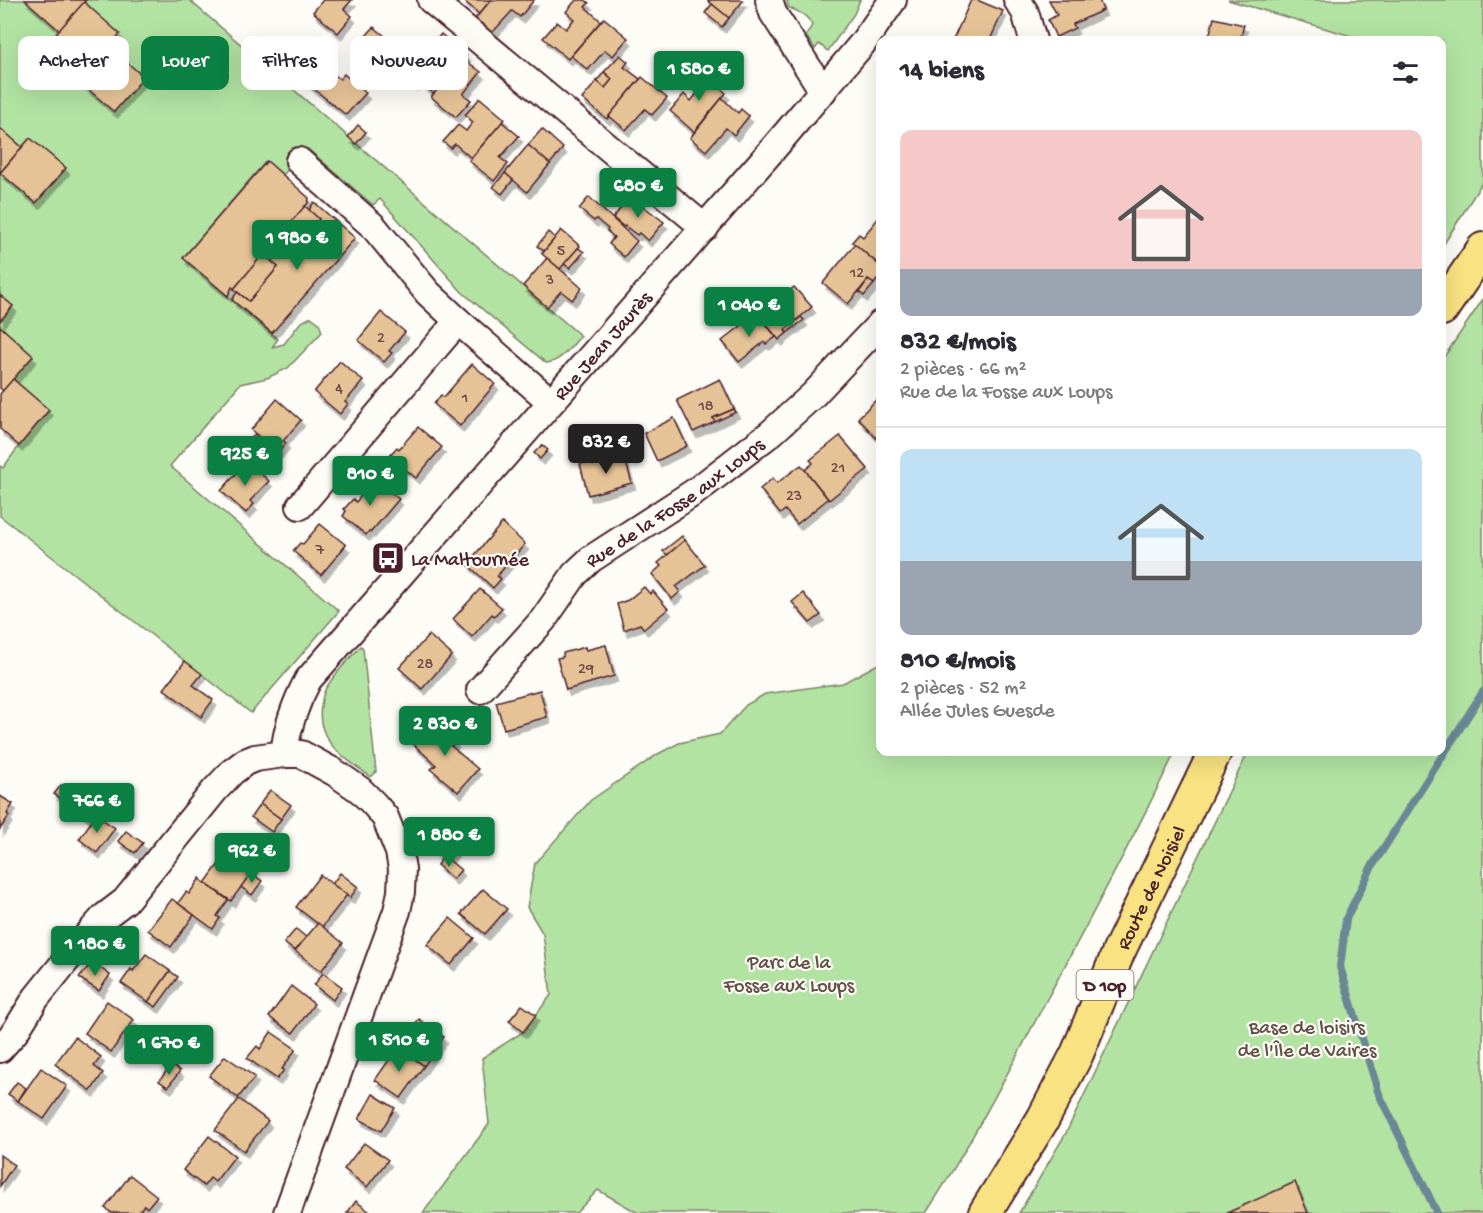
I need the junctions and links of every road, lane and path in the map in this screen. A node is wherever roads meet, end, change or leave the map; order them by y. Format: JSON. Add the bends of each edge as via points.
{"nodes":[{"id":1,"x":431,"y":0,"type":"edge"},
{"id":2,"x":769,"y":0,"type":"edge"},
{"id":3,"x":893,"y":0,"type":"edge"},
{"id":4,"x":1017,"y":0,"type":"edge"},
{"id":5,"x":1032,"y":36,"type":"edge"},
{"id":6,"x":823,"y":91,"type":"junction"},
{"id":7,"x":299,"y":161,"type":"dead end"},
{"id":8,"x":705,"y":228,"type":"junction"},
{"id":9,"x":1483,"y":249,"type":"edge"},
{"id":10,"x":1446,"y":303,"type":"edge"},
{"id":11,"x":458,"y":321,"type":"junction"},
{"id":12,"x":876,"y":328,"type":"edge"},
{"id":13,"x":550,"y":401,"type":"junction"},
{"id":14,"x":300,"y":506,"type":"dead end"},
{"id":15,"x":480,"y":690,"type":"dead end"},
{"id":16,"x":284,"y":754,"type":"junction"},
{"id":17,"x":1213,"y":756,"type":"edge"},
{"id":18,"x":0,"y":1049,"type":"edge"},
{"id":19,"x":287,"y":1213,"type":"edge"},
{"id":20,"x":985,"y":1213,"type":"edge"}],
"edges":[{"from":1,"to":8,"type":"street"},
{"from":2,"to":6,"type":"street","via":[[773,13]]},
{"from":3,"to":6,"type":"street","name":"Rue Jean Jaurès"},
{"from":4,"to":5,"type":"street"},
{"from":6,"to":8,"type":"street","name":"Rue Jean Jaurès"},
{"from":7,"to":11,"type":"street","via":[[372,226],[428,293]]},
{"from":8,"to":13,"type":"street","name":"Rue Jean Jaurès"},
{"from":9,"to":10,"type":"main road"},
{"from":11,"to":13,"type":"street"},
{"from":11,"to":14,"type":"street"},
{"from":12,"to":15,"type":"street","name":"Rue de la Fosse aux Loups","via":[[771,433],[696,491],[591,559]]},
{"from":13,"to":16,"type":"street","name":"Rue Jean Jaurès","via":[[308,680],[287,727]]},
{"from":16,"to":18,"type":"street","via":[[245,762],[221,784],[125,901],[77,947]]},
{"from":16,"to":19,"type":"street","via":[[301,754],[317,761],[360,790],[385,818],[394,835],[402,869],[397,911]]},
{"from":17,"to":20,"type":"main road","name":"Route de Noisiel","number":"D 10p","via":[[1119,951],[1077,1054],[1043,1119]]}]}
